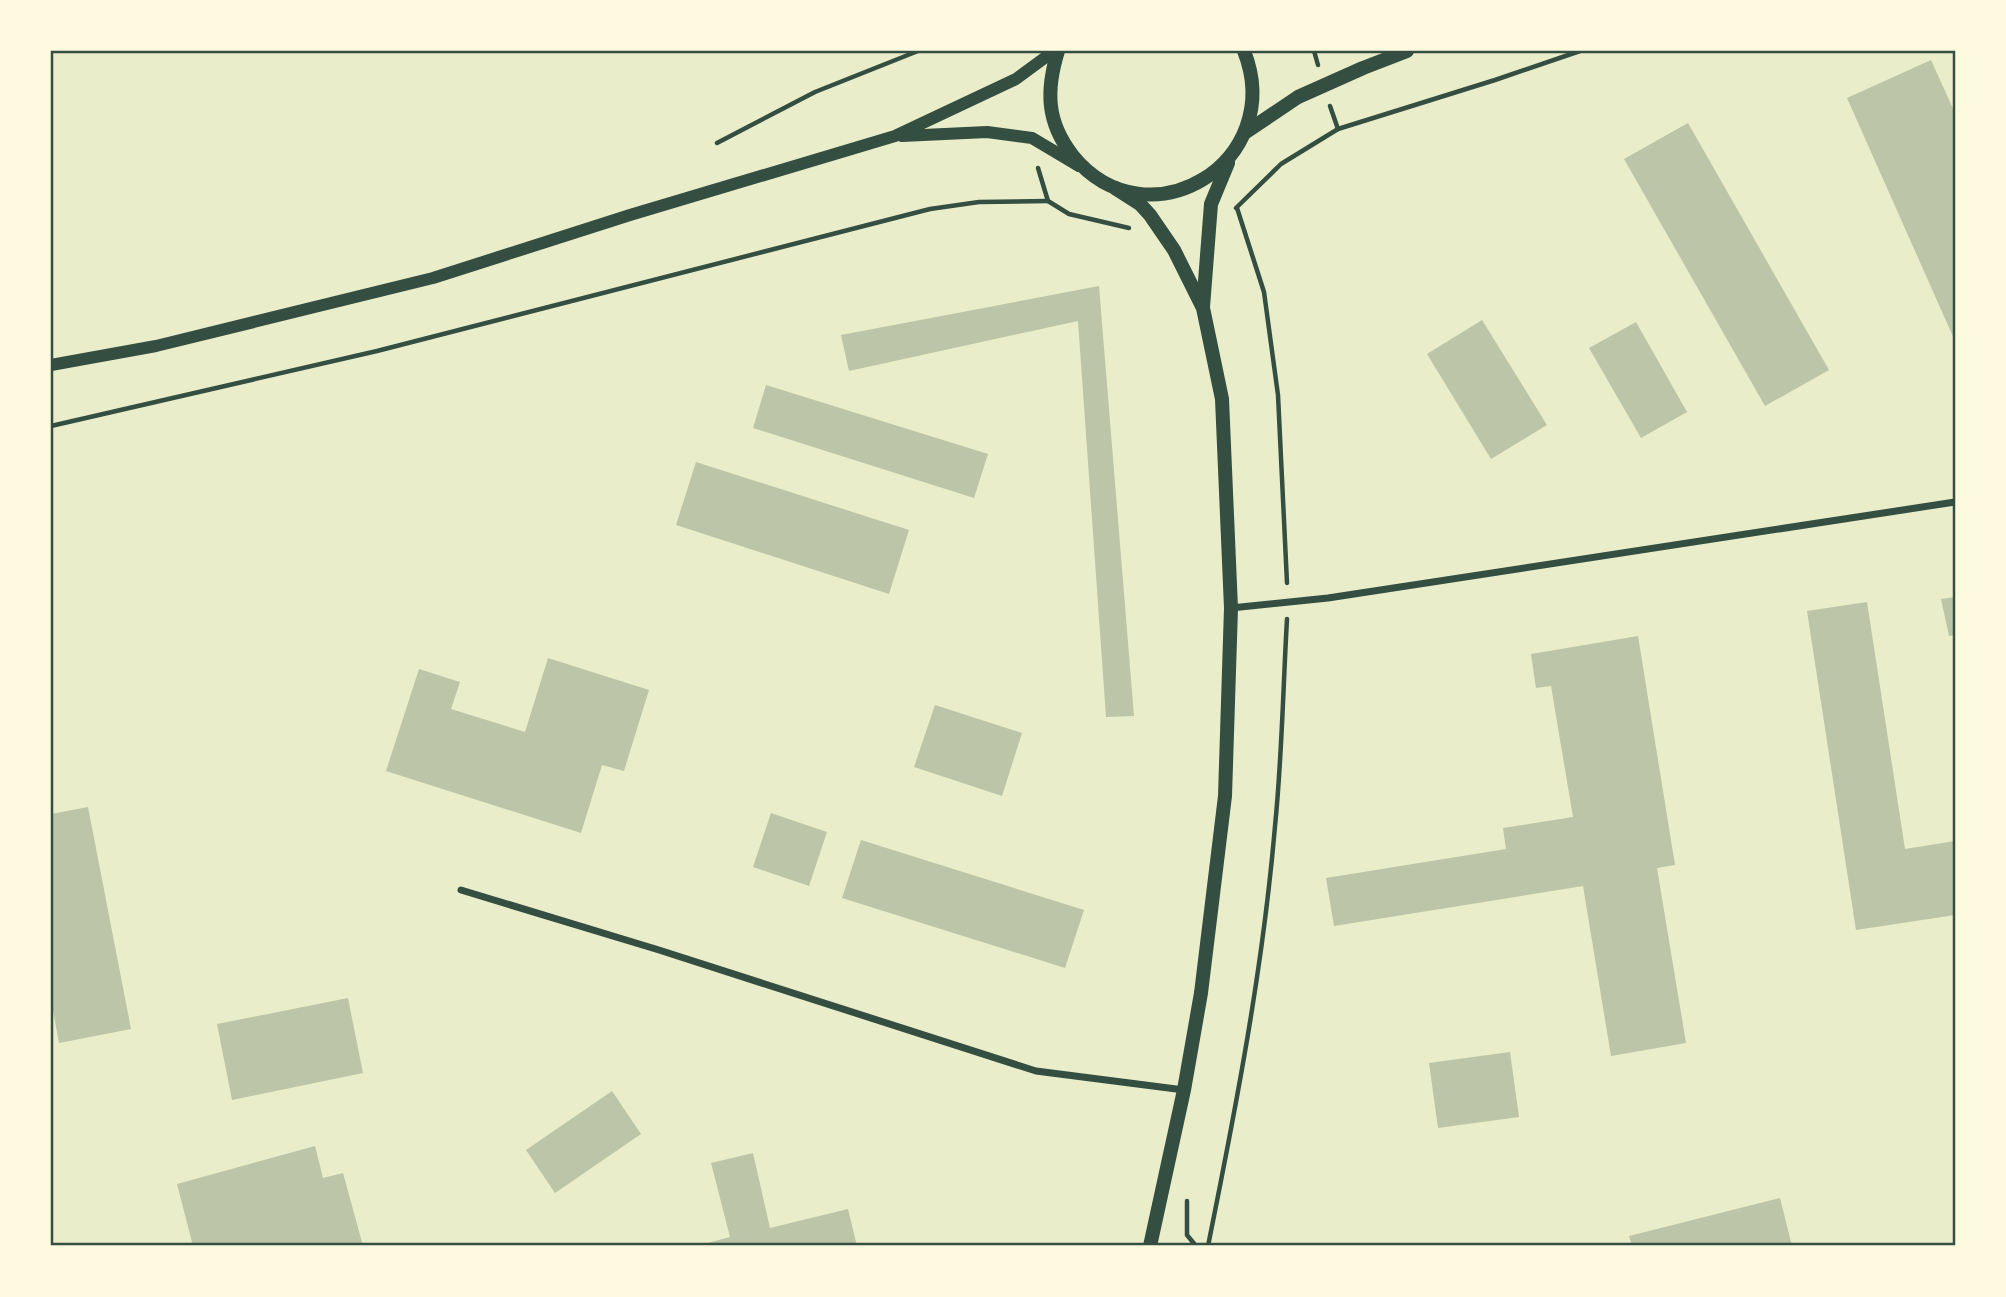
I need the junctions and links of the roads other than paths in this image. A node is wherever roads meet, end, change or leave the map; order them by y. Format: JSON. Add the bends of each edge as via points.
{"nodes":[{"id":1,"x":1056,"y":51,"type":"edge"},
{"id":2,"x":1244,"y":51,"type":"edge"},
{"id":3,"x":1408,"y":51,"type":"edge"},
{"id":4,"x":1246,"y":132,"type":"junction"},
{"id":5,"x":895,"y":136,"type":"junction"},
{"id":6,"x":1229,"y":159,"type":"junction"},
{"id":7,"x":1084,"y":169,"type":"junction"},
{"id":8,"x":1115,"y":188,"type":"junction"},
{"id":9,"x":1203,"y":308,"type":"junction"},
{"id":10,"x":51,"y":365,"type":"edge"},
{"id":11,"x":1955,"y":502,"type":"edge"},
{"id":12,"x":1231,"y":608,"type":"junction"},
{"id":13,"x":461,"y":890,"type":"dead end"},
{"id":14,"x":1184,"y":1090,"type":"junction"},
{"id":15,"x":1150,"y":1246,"type":"edge"}],
"edges":[{"from":1,"to":5,"type":"street","via":[[1016,79]]},
{"from":1,"to":7,"type":"main road","via":[[1049,79],[1051,112],[1063,144]]},
{"from":2,"to":4,"type":"main road","via":[[1254,101]]},
{"from":3,"to":4,"type":"main road","via":[[1298,97]]},
{"from":4,"to":6,"type":"main road"},
{"from":5,"to":7,"type":"street","via":[[987,132],[1032,138]]},
{"from":5,"to":10,"type":"street","via":[[433,278],[156,346]]},
{"from":6,"to":8,"type":"main road","via":[[1205,179],[1177,192],[1145,194]]},
{"from":6,"to":9,"type":"main road","via":[[1211,204]]},
{"from":7,"to":8,"type":"main road"},
{"from":8,"to":9,"type":"main road","via":[[1150,215],[1174,250]]},
{"from":9,"to":12,"type":"main road","via":[[1222,399]]},
{"from":11,"to":12,"type":"street","via":[[1328,598]]},
{"from":12,"to":14,"type":"main road","via":[[1225,796]]},
{"from":13,"to":14,"type":"street","via":[[1036,1071]]},
{"from":14,"to":15,"type":"main road"}]}
